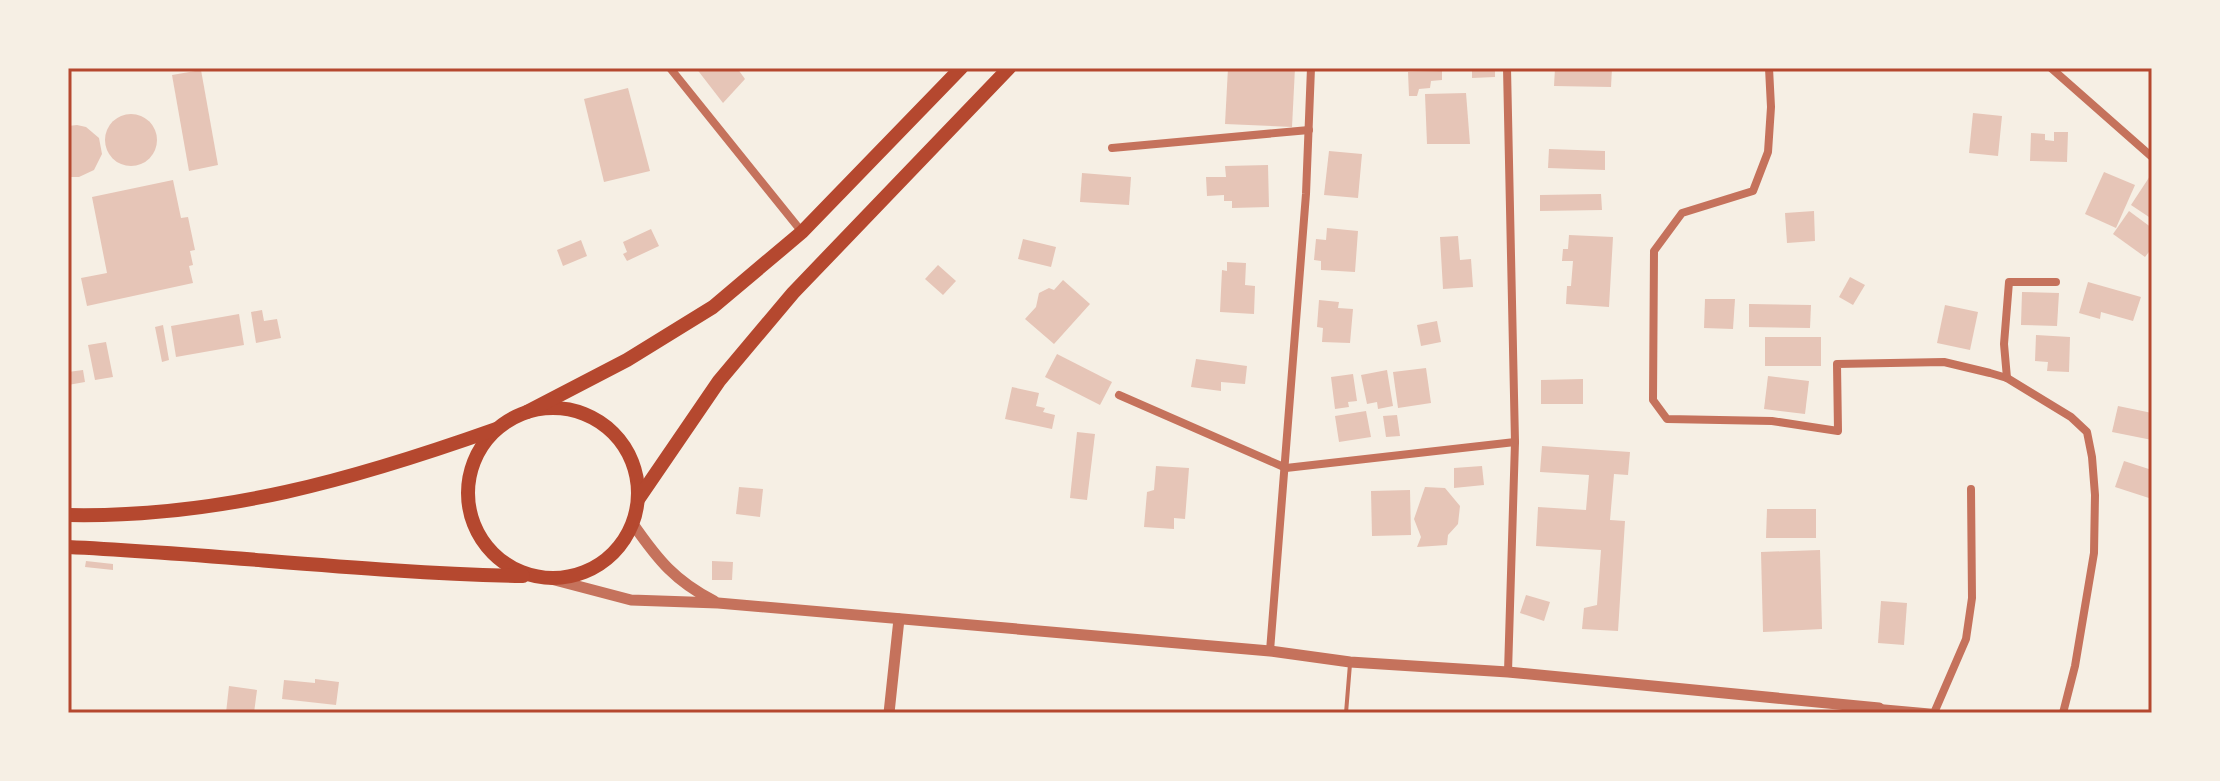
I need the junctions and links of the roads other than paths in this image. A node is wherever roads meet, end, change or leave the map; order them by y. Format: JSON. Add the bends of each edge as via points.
{"nodes":[{"id":1,"x":670,"y":68,"type":"edge"},
{"id":2,"x":961,"y":68,"type":"edge"},
{"id":3,"x":1009,"y":68,"type":"edge"},
{"id":4,"x":1311,"y":68,"type":"edge"},
{"id":5,"x":1507,"y":68,"type":"edge"},
{"id":6,"x":1769,"y":68,"type":"edge"},
{"id":7,"x":2051,"y":68,"type":"edge"},
{"id":8,"x":1309,"y":130,"type":"junction"},
{"id":9,"x":1112,"y":148,"type":"dead end"},
{"id":10,"x":2152,"y":157,"type":"edge"},
{"id":11,"x":802,"y":232,"type":"junction"},
{"id":12,"x":2056,"y":282,"type":"dead end"},
{"id":13,"x":2007,"y":378,"type":"junction"},
{"id":14,"x":1119,"y":395,"type":"dead end"},
{"id":15,"x":527,"y":412,"type":"junction"},
{"id":16,"x":500,"y":427,"type":"junction"},
{"id":17,"x":1515,"y":442,"type":"junction"},
{"id":18,"x":1286,"y":468,"type":"junction"},
{"id":19,"x":1971,"y":489,"type":"dead end"},
{"id":20,"x":639,"y":498,"type":"junction"},
{"id":21,"x":68,"y":515,"type":"edge"},
{"id":22,"x":633,"y":524,"type":"junction"},
{"id":23,"x":68,"y":547,"type":"edge"},
{"id":24,"x":532,"y":576,"type":"junction"},
{"id":25,"x":551,"y":579,"type":"junction"},
{"id":26,"x":718,"y":603,"type":"junction"},
{"id":27,"x":899,"y":619,"type":"junction"},
{"id":28,"x":1270,"y":651,"type":"junction"},
{"id":29,"x":1350,"y":662,"type":"junction"},
{"id":30,"x":1508,"y":672,"type":"junction"},
{"id":31,"x":1879,"y":710,"type":"edge"},
{"id":32,"x":889,"y":713,"type":"edge"},
{"id":33,"x":1346,"y":713,"type":"edge"},
{"id":34,"x":1935,"y":713,"type":"edge"},
{"id":35,"x":2063,"y":713,"type":"edge"}],
"edges":[{"from":1,"to":11,"type":"street"},
{"from":2,"to":11,"type":"main road"},
{"from":3,"to":20,"type":"main road","via":[[793,293],[719,381]]},
{"from":4,"to":8,"type":"street"},
{"from":5,"to":17,"type":"street"},
{"from":6,"to":13,"type":"street","via":[[1768,152],[1753,191],[1682,213],[1654,251],[1653,400],[1667,419],[1772,421],[1838,431],[1837,364],[1944,362]]},
{"from":7,"to":10,"type":"street"},
{"from":8,"to":9,"type":"street"},
{"from":8,"to":18,"type":"street"},
{"from":11,"to":15,"type":"main road","via":[[713,307]]},
{"from":12,"to":13,"type":"street","via":[[2009,282]]},
{"from":13,"to":35,"type":"street","via":[[2071,417],[2087,432],[2092,457],[2094,553]]},
{"from":14,"to":18,"type":"street"},
{"from":15,"to":16,"type":"main road"},
{"from":15,"to":20,"type":"main road","via":[[582,412],[606,425],[625,446],[637,471]]},
{"from":16,"to":21,"type":"main road","via":[[386,468],[311,488],[166,512]]},
{"from":16,"to":24,"type":"main road","via":[[483,444],[473,465],[470,512],[492,553]]},
{"from":17,"to":18,"type":"street"},
{"from":17,"to":30,"type":"street"},
{"from":18,"to":28,"type":"street"},
{"from":19,"to":34,"type":"street","via":[[1972,598],[1966,639]]},
{"from":20,"to":22,"type":"main road"},
{"from":22,"to":25,"type":"main road","via":[[601,565]]},
{"from":22,"to":26,"type":"street","via":[[686,586]]},
{"from":23,"to":24,"type":"main road"},
{"from":24,"to":25,"type":"main road"},
{"from":25,"to":26,"type":"street","via":[[631,600]]},
{"from":26,"to":27,"type":"street"},
{"from":27,"to":28,"type":"street"},
{"from":27,"to":32,"type":"street"},
{"from":28,"to":29,"type":"street"},
{"from":29,"to":30,"type":"street"},
{"from":29,"to":33,"type":"lane"},
{"from":30,"to":31,"type":"street"},
{"from":31,"to":34,"type":"street"}]}
